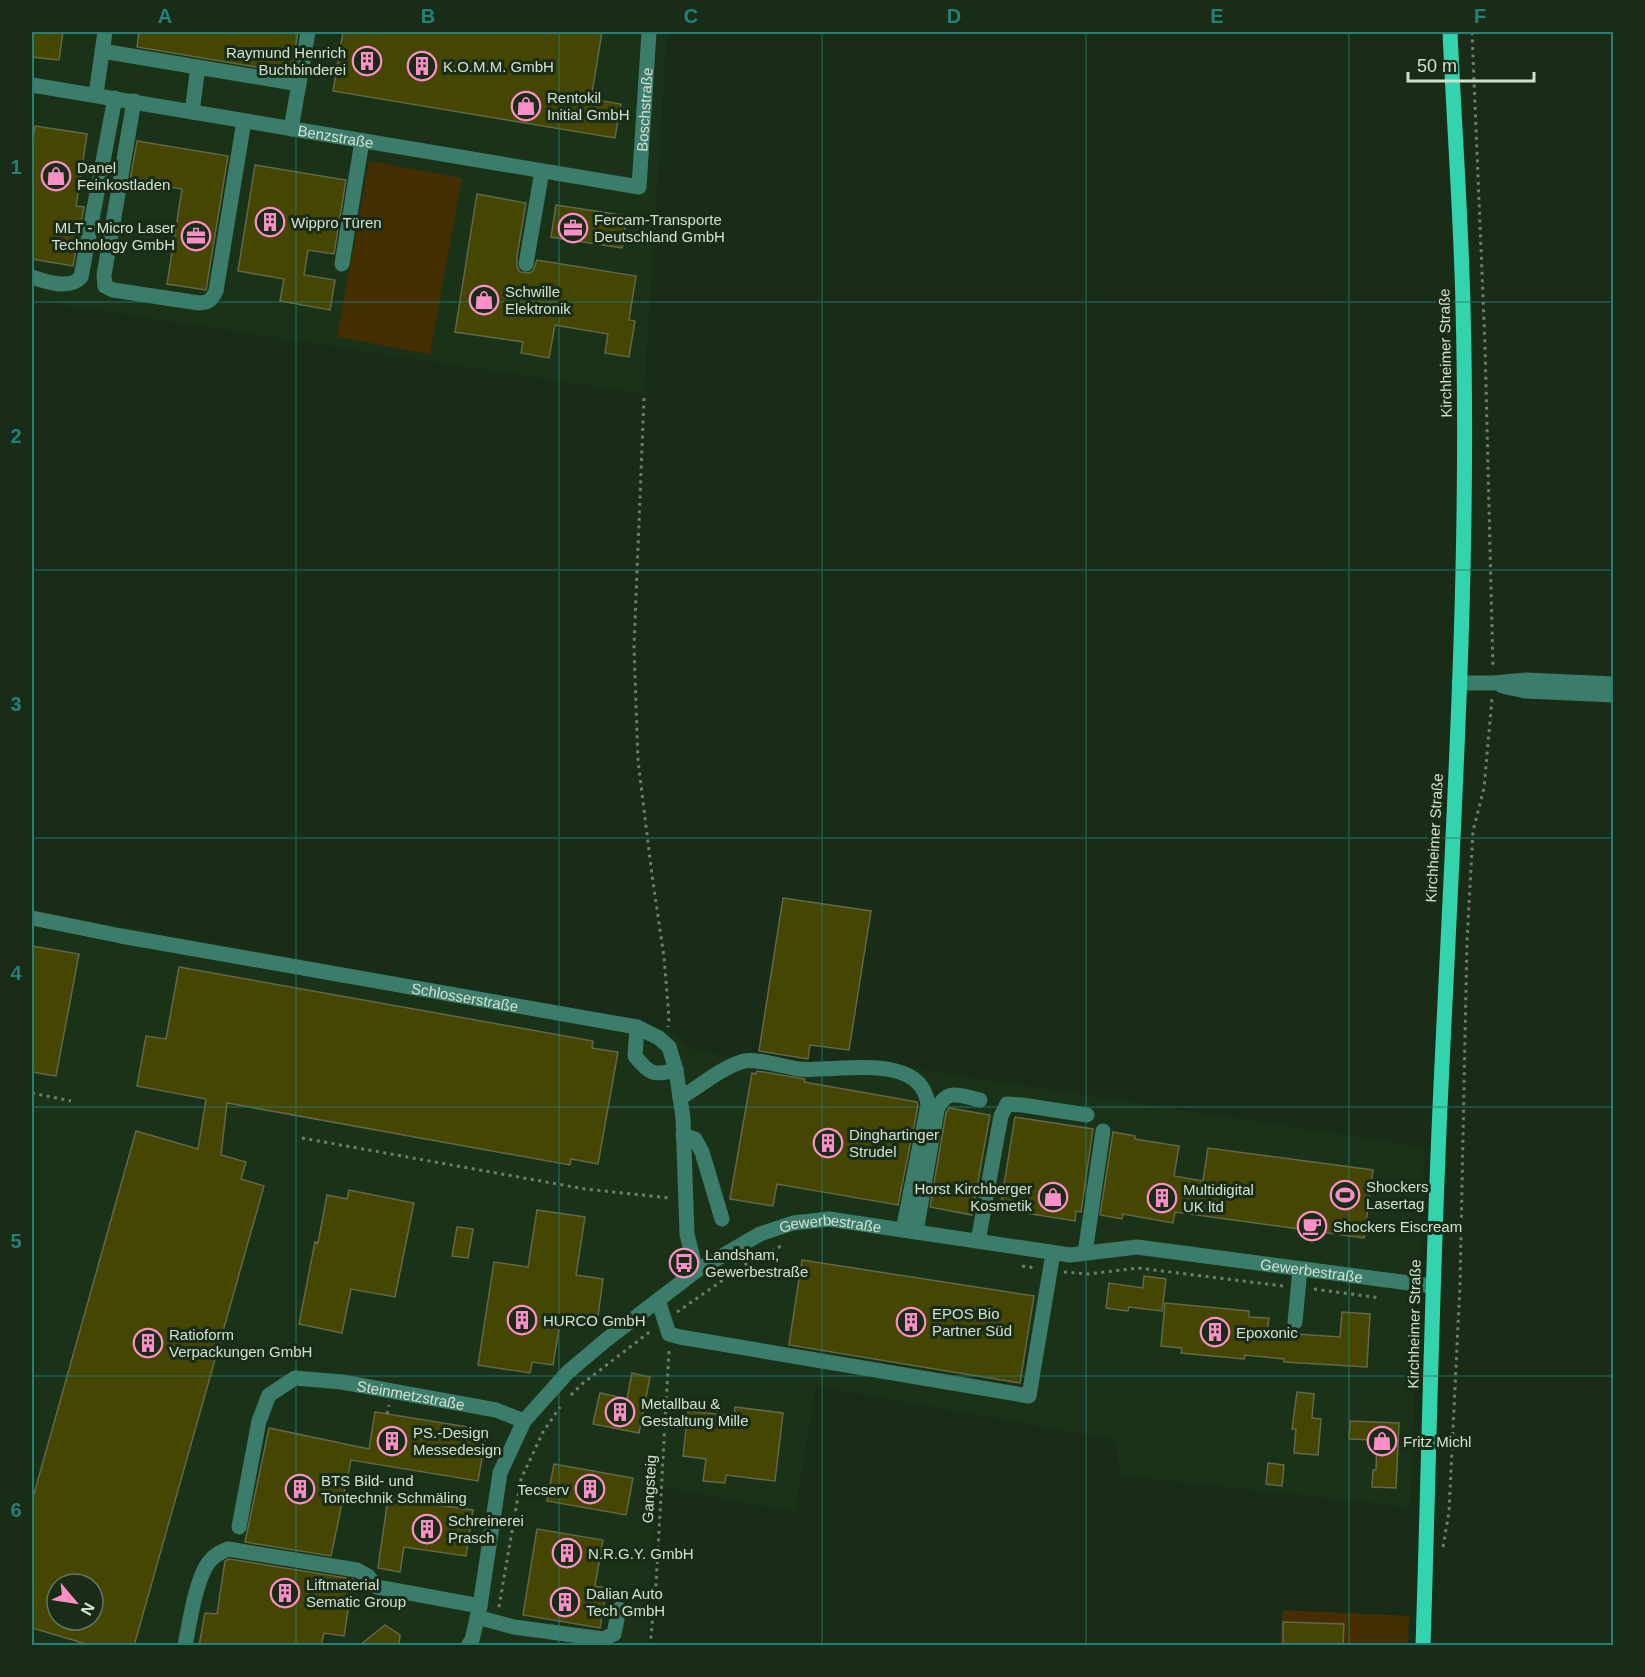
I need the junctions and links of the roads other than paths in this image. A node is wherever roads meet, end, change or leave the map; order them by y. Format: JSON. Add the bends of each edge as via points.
{"nodes":[{"id":1,"x":105,"y":32,"type":"edge"},
{"id":2,"x":308,"y":32,"type":"edge"},
{"id":3,"x":649,"y":32,"type":"edge"},
{"id":4,"x":1450,"y":32,"type":"edge"},
{"id":5,"x":102,"y":51,"type":"junction"},
{"id":6,"x":198,"y":67,"type":"junction"},
{"id":7,"x":299,"y":84,"type":"junction"},
{"id":8,"x":32,"y":85,"type":"edge"},
{"id":9,"x":96,"y":94,"type":"junction"},
{"id":10,"x":115,"y":98,"type":"junction"},
{"id":11,"x":134,"y":101,"type":"junction"},
{"id":12,"x":192,"y":111,"type":"junction"},
{"id":13,"x":244,"y":121,"type":"junction"},
{"id":14,"x":291,"y":129,"type":"junction"},
{"id":15,"x":362,"y":141,"type":"junction"},
{"id":16,"x":542,"y":171,"type":"junction"},
{"id":17,"x":639,"y":187,"type":"joint"},
{"id":18,"x":342,"y":264,"type":"dead end"},
{"id":19,"x":526,"y":264,"type":"dead end"},
{"id":20,"x":32,"y":277,"type":"edge"},
{"id":21,"x":1459,"y":683,"type":"junction"},
{"id":22,"x":1493,"y":683,"type":"junction"},
{"id":23,"x":1614,"y":684,"type":"edge"},
{"id":24,"x":1614,"y":695,"type":"edge"},
{"id":25,"x":32,"y":918,"type":"edge"},
{"id":26,"x":637,"y":1027,"type":"junction"},
{"id":27,"x":676,"y":1070,"type":"junction"},
{"id":28,"x":680,"y":1098,"type":"junction"},
{"id":29,"x":980,"y":1100,"type":"dead end"},
{"id":30,"x":1087,"y":1115,"type":"dead end"},
{"id":31,"x":1103,"y":1131,"type":"dead end"},
{"id":32,"x":684,"y":1135,"type":"junction"},
{"id":33,"x":722,"y":1220,"type":"dead end"},
{"id":34,"x":910,"y":1231,"type":"junction"},
{"id":35,"x":978,"y":1241,"type":"junction"},
{"id":36,"x":1053,"y":1253,"type":"junction"},
{"id":37,"x":1085,"y":1253,"type":"junction"},
{"id":38,"x":1300,"y":1269,"type":"junction"},
{"id":39,"x":696,"y":1271,"type":"junction"},
{"id":40,"x":1432,"y":1286,"type":"junction"},
{"id":41,"x":658,"y":1300,"type":"junction"},
{"id":42,"x":1295,"y":1322,"type":"dead end"},
{"id":43,"x":524,"y":1421,"type":"junction"},
{"id":44,"x":240,"y":1527,"type":"dead end"},
{"id":45,"x":620,"y":1609,"type":"dead end"},
{"id":46,"x":479,"y":1611,"type":"junction"},
{"id":47,"x":185,"y":1646,"type":"edge"},
{"id":48,"x":468,"y":1646,"type":"edge"},
{"id":49,"x":1423,"y":1646,"type":"edge"}],
"edges":[{"from":1,"to":5,"type":"street"},
{"from":2,"to":7,"type":"street"},
{"from":3,"to":17,"type":"street","name":"Boschstraße"},
{"from":4,"to":21,"type":"main road","name":"Kirchheimer Straße","via":[[1463,308]]},
{"from":5,"to":6,"type":"street"},
{"from":5,"to":9,"type":"street"},
{"from":6,"to":7,"type":"street"},
{"from":6,"to":12,"type":"street"},
{"from":7,"to":14,"type":"street"},
{"from":8,"to":9,"type":"street","name":"Benzstraße"},
{"from":9,"to":10,"type":"street","name":"Benzstraße"},
{"from":10,"to":11,"type":"street","name":"Benzstraße"},
{"from":10,"to":20,"type":"street","via":[[81,277],[68,285]]},
{"from":11,"to":12,"type":"street","name":"Benzstraße"},
{"from":11,"to":13,"type":"street","via":[[104,275],[105,286],[112,290],[200,303],[213,297]]},
{"from":12,"to":13,"type":"street","name":"Benzstraße"},
{"from":13,"to":14,"type":"street","name":"Benzstraße"},
{"from":14,"to":15,"type":"street","name":"Benzstraße"},
{"from":15,"to":16,"type":"street","name":"Benzstraße"},
{"from":15,"to":18,"type":"street"},
{"from":16,"to":17,"type":"street","name":"Benzstraße"},
{"from":16,"to":19,"type":"street"},
{"from":21,"to":22,"type":"street"},
{"from":21,"to":40,"type":"main road","name":"Kirchheimer Straße"},
{"from":22,"to":23,"type":"street","via":[[1526,680]]},
{"from":22,"to":24,"type":"street","via":[[1525,691]]},
{"from":25,"to":26,"type":"street","name":"Schlosserstraße"},
{"from":26,"to":27,"type":"street","name":"Schlosserstraße","via":[[669,1047]]},
{"from":26,"to":27,"type":"street","via":[[635,1056],[645,1069],[659,1075]]},
{"from":27,"to":28,"type":"street"},
{"from":28,"to":32,"type":"street"},
{"from":28,"to":34,"type":"street","via":[[724,1069],[747,1060],[801,1069],[878,1067],[908,1075],[927,1092],[928,1105]]},
{"from":29,"to":34,"type":"street","via":[[951,1094],[942,1098]]},
{"from":30,"to":35,"type":"street","via":[[1007,1104],[1001,1116]]},
{"from":31,"to":37,"type":"street"},
{"from":32,"to":33,"type":"street","via":[[695,1139],[702,1152]]},
{"from":32,"to":39,"type":"street","via":[[687,1234]]},
{"from":34,"to":35,"type":"street","name":"Gewerbestraße"},
{"from":34,"to":39,"type":"street","name":"Gewerbestraße","via":[[829,1219],[794,1223],[760,1234]]},
{"from":35,"to":36,"type":"street","name":"Gewerbestraße"},
{"from":36,"to":37,"type":"street","name":"Gewerbestraße"},
{"from":36,"to":41,"type":"street","via":[[1029,1396],[667,1327]]},
{"from":37,"to":38,"type":"street","name":"Gewerbestraße","via":[[1137,1247]]},
{"from":38,"to":40,"type":"street","name":"Gewerbestraße"},
{"from":38,"to":42,"type":"street"},
{"from":39,"to":41,"type":"street","name":"Gewerbestraße"},
{"from":40,"to":49,"type":"main road","name":"Kirchheimer Straße"},
{"from":41,"to":43,"type":"street","name":"Gewerbestraße","via":[[567,1372]]},
{"from":43,"to":44,"type":"street","name":"Steinmetzstraße","via":[[496,1410],[342,1382],[295,1378],[269,1395],[259,1421]]},
{"from":43,"to":46,"type":"street","name":"Gewerbestraße","via":[[500,1473]]},
{"from":45,"to":46,"type":"street","via":[[614,1634],[603,1639],[496,1623]]},
{"from":46,"to":47,"type":"street","via":[[377,1587],[357,1570],[228,1549],[207,1564]]},
{"from":46,"to":48,"type":"street","name":"Gewerbestraße"}]}
